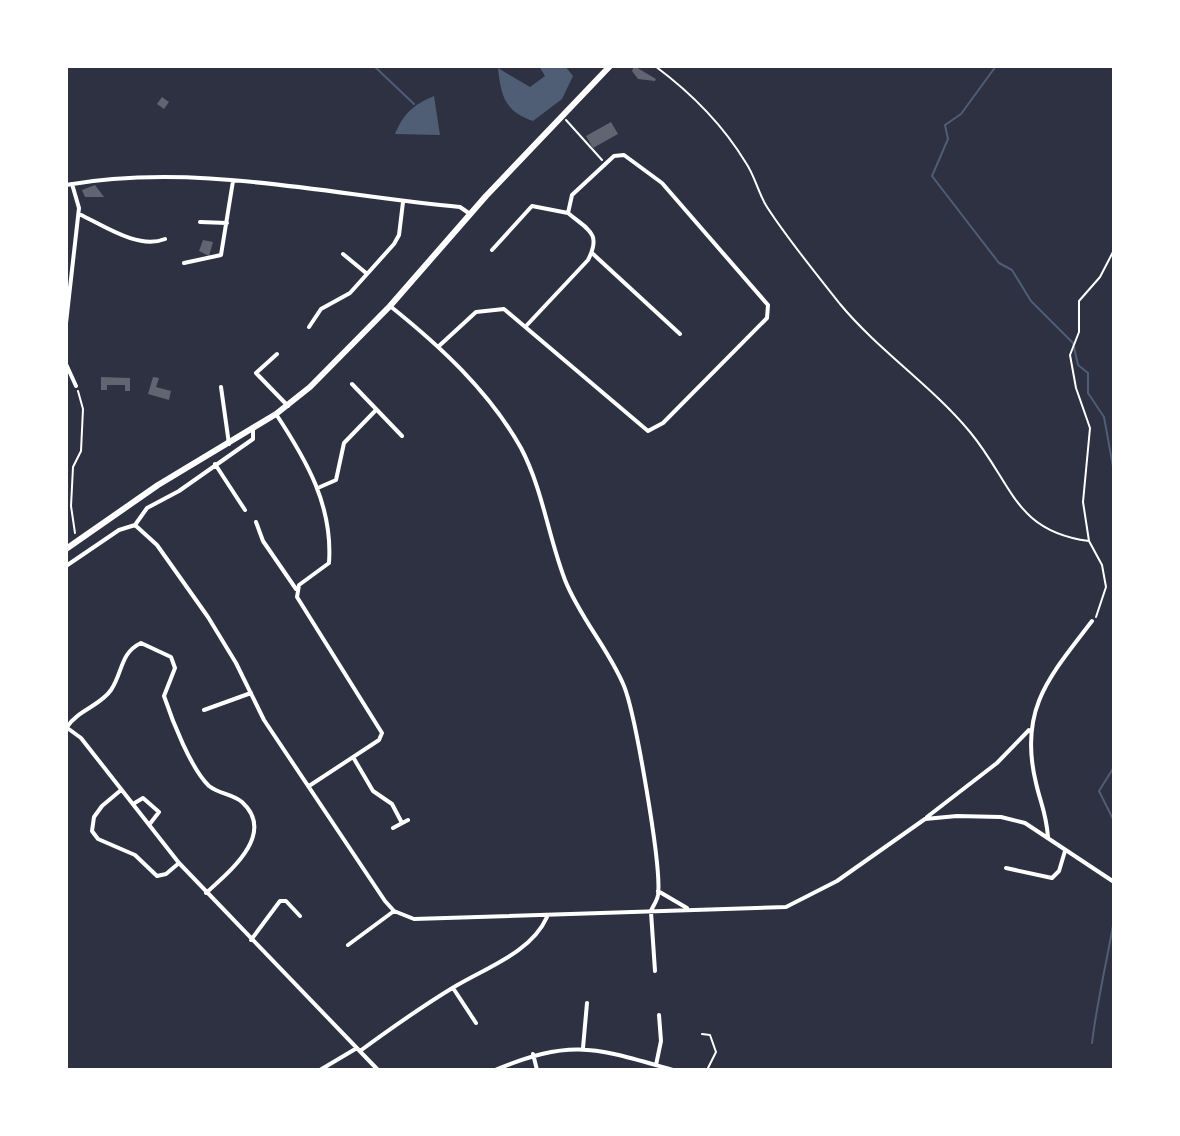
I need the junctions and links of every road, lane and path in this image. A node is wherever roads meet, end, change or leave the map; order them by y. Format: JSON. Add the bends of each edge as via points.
{"nodes":[{"id":1,"x":610,"y":66,"type":"edge"},
{"id":2,"x":655,"y":66,"type":"edge"},
{"id":3,"x":562,"y":116,"type":"junction"},
{"id":4,"x":605,"y":164,"type":"junction"},
{"id":5,"x":233,"y":181,"type":"junction"},
{"id":6,"x":69,"y":184,"type":"edge"},
{"id":7,"x":403,"y":202,"type":"junction"},
{"id":8,"x":568,"y":213,"type":"junction"},
{"id":9,"x":79,"y":214,"type":"junction"},
{"id":10,"x":470,"y":214,"type":"junction"},
{"id":11,"x":200,"y":222,"type":"dead end"},
{"id":12,"x":227,"y":223,"type":"junction"},
{"id":13,"x":165,"y":239,"type":"dead end"},
{"id":14,"x":492,"y":250,"type":"dead end"},
{"id":15,"x":1114,"y":250,"type":"edge"},
{"id":16,"x":592,"y":253,"type":"junction"},
{"id":17,"x":343,"y":254,"type":"dead end"},
{"id":18,"x":184,"y":263,"type":"dead end"},
{"id":19,"x":366,"y":274,"type":"junction"},
{"id":20,"x":390,"y":306,"type":"junction"},
{"id":21,"x":66,"y":323,"type":"edge"},
{"id":22,"x":527,"y":325,"type":"junction"},
{"id":23,"x":309,"y":327,"type":"dead end"},
{"id":24,"x":680,"y":334,"type":"dead end"},
{"id":25,"x":439,"y":346,"type":"junction"},
{"id":26,"x":277,"y":354,"type":"dead end"},
{"id":27,"x":66,"y":364,"type":"edge"},
{"id":28,"x":352,"y":384,"type":"dead end"},
{"id":29,"x":76,"y":386,"type":"joint"},
{"id":30,"x":221,"y":387,"type":"dead end"},
{"id":31,"x":288,"y":406,"type":"junction"},
{"id":32,"x":376,"y":410,"type":"junction"},
{"id":33,"x":276,"y":414,"type":"junction"},
{"id":34,"x":253,"y":428,"type":"junction"},
{"id":35,"x":402,"y":436,"type":"dead end"},
{"id":36,"x":229,"y":444,"type":"junction"},
{"id":37,"x":215,"y":464,"type":"junction"},
{"id":38,"x":319,"y":487,"type":"junction"},
{"id":39,"x":245,"y":510,"type":"dead end"},
{"id":40,"x":256,"y":522,"type":"dead end"},
{"id":41,"x":135,"y":525,"type":"junction"},
{"id":42,"x":79,"y":540,"type":"junction"},
{"id":43,"x":1089,"y":541,"type":"junction"},
{"id":44,"x":66,"y":549,"type":"edge"},
{"id":45,"x":66,"y":566,"type":"edge"},
{"id":46,"x":296,"y":589,"type":"junction"},
{"id":47,"x":1092,"y":621,"type":"joint"},
{"id":48,"x":251,"y":693,"type":"junction"},
{"id":49,"x":204,"y":710,"type":"dead end"},
{"id":50,"x":67,"y":727,"type":"edge"},
{"id":51,"x":1029,"y":730,"type":"junction"},
{"id":52,"x":353,"y":757,"type":"junction"},
{"id":53,"x":309,"y":786,"type":"junction"},
{"id":54,"x":121,"y":790,"type":"junction"},
{"id":55,"x":133,"y":804,"type":"junction"},
{"id":56,"x":925,"y":819,"type":"junction"},
{"id":57,"x":408,"y":820,"type":"dead end"},
{"id":58,"x":402,"y":823,"type":"junction"},
{"id":59,"x":149,"y":825,"type":"junction"},
{"id":60,"x":393,"y":828,"type":"dead end"},
{"id":61,"x":1048,"y":837,"type":"junction"},
{"id":62,"x":1065,"y":851,"type":"junction"},
{"id":63,"x":179,"y":863,"type":"junction"},
{"id":64,"x":1006,"y":868,"type":"dead end"},
{"id":65,"x":1114,"y":882,"type":"edge"},
{"id":66,"x":658,"y":891,"type":"junction"},
{"id":67,"x":206,"y":893,"type":"junction"},
{"id":68,"x":689,"y":909,"type":"junction"},
{"id":69,"x":394,"y":911,"type":"junction"},
{"id":70,"x":651,"y":912,"type":"junction"},
{"id":71,"x":300,"y":916,"type":"dead end"},
{"id":72,"x":547,"y":917,"type":"junction"},
{"id":73,"x":251,"y":940,"type":"junction"},
{"id":74,"x":348,"y":945,"type":"dead end"},
{"id":75,"x":655,"y":971,"type":"dead end"},
{"id":76,"x":453,"y":988,"type":"junction"},
{"id":77,"x":587,"y":1003,"type":"dead end"},
{"id":78,"x":659,"y":1015,"type":"dead end"},
{"id":79,"x":476,"y":1023,"type":"dead end"},
{"id":80,"x":702,"y":1034,"type":"dead end"},
{"id":81,"x":583,"y":1048,"type":"junction"},
{"id":82,"x":358,"y":1049,"type":"junction"},
{"id":83,"x":533,"y":1054,"type":"junction"},
{"id":84,"x":656,"y":1065,"type":"junction"},
{"id":85,"x":320,"y":1070,"type":"edge"},
{"id":86,"x":378,"y":1070,"type":"edge"},
{"id":87,"x":495,"y":1070,"type":"edge"},
{"id":88,"x":537,"y":1070,"type":"edge"},
{"id":89,"x":673,"y":1070,"type":"edge"},
{"id":90,"x":707,"y":1070,"type":"edge"}],
"edges":[{"from":1,"to":3,"type":"main road"},
{"from":2,"to":43,"type":"path","via":[[729,137],[796,249],[850,315],[969,430],[1026,514],[1054,534]]},
{"from":3,"to":4,"type":"path"},
{"from":3,"to":10,"type":"main road"},
{"from":4,"to":8,"type":"street","via":[[572,195]]},
{"from":4,"to":22,"type":"street","via":[[624,155],[662,183],[764,297],[767,318],[663,423],[648,431]]},
{"from":5,"to":6,"type":"street","via":[[123,176]]},
{"from":5,"to":7,"type":"street"},
{"from":5,"to":12,"type":"street"},
{"from":6,"to":9,"type":"street"},
{"from":7,"to":10,"type":"street","via":[[460,207]]},
{"from":7,"to":19,"type":"street","via":[[399,235]]},
{"from":8,"to":14,"type":"street","via":[[532,206]]},
{"from":8,"to":16,"type":"street","via":[[596,240]]},
{"from":9,"to":13,"type":"street","via":[[137,240]]},
{"from":9,"to":21,"type":"street"},
{"from":10,"to":20,"type":"main road"},
{"from":11,"to":12,"type":"street"},
{"from":12,"to":18,"type":"street","via":[[218,258]]},
{"from":15,"to":43,"type":"path","via":[[1079,301],[1079,332],[1073,343],[1076,388],[1090,428],[1083,492]]},
{"from":16,"to":22,"type":"street"},
{"from":16,"to":24,"type":"street"},
{"from":17,"to":19,"type":"street"},
{"from":19,"to":23,"type":"street","via":[[350,293],[321,309]]},
{"from":20,"to":25,"type":"street"},
{"from":20,"to":31,"type":"main road"},
{"from":22,"to":25,"type":"street","via":[[504,309],[484,310],[466,319]]},
{"from":25,"to":66,"type":"street","via":[[520,447],[540,489],[574,603],[623,685]]},
{"from":26,"to":31,"type":"street","via":[[256,373]]},
{"from":27,"to":29,"type":"street"},
{"from":28,"to":32,"type":"street"},
{"from":29,"to":42,"type":"path","via":[[83,409],[71,506],[72,528]]},
{"from":30,"to":36,"type":"street"},
{"from":31,"to":33,"type":"main road"},
{"from":32,"to":35,"type":"street"},
{"from":32,"to":38,"type":"street","via":[[344,443],[336,480]]},
{"from":33,"to":34,"type":"main road"},
{"from":33,"to":38,"type":"street"},
{"from":34,"to":36,"type":"main road"},
{"from":34,"to":37,"type":"street","via":[[253,439]]},
{"from":36,"to":42,"type":"main road"},
{"from":37,"to":39,"type":"street"},
{"from":37,"to":41,"type":"street","via":[[147,508]]},
{"from":38,"to":46,"type":"street","via":[[329,563]]},
{"from":40,"to":46,"type":"street"},
{"from":41,"to":45,"type":"street"},
{"from":41,"to":48,"type":"street","via":[[157,545],[197,601]]},
{"from":42,"to":44,"type":"main road"},
{"from":43,"to":47,"type":"path","via":[[1106,587]]},
{"from":46,"to":52,"type":"street","via":[[381,729],[379,740]]},
{"from":47,"to":51,"type":"street","via":[[1043,684]]},
{"from":48,"to":49,"type":"street"},
{"from":48,"to":53,"type":"street"},
{"from":50,"to":54,"type":"street"},
{"from":50,"to":67,"type":"street","via":[[111,691],[128,650],[141,643],[171,657],[175,668],[164,696],[179,733],[207,784],[242,802],[254,822],[254,840]]},
{"from":51,"to":56,"type":"street","via":[[997,763]]},
{"from":51,"to":61,"type":"street"},
{"from":52,"to":53,"type":"street"},
{"from":52,"to":58,"type":"street","via":[[373,791],[392,804]]},
{"from":53,"to":69,"type":"street"},
{"from":54,"to":55,"type":"street"},
{"from":54,"to":63,"type":"street","via":[[94,817],[92,831],[98,839],[135,855],[157,876]]},
{"from":55,"to":59,"type":"street"},
{"from":55,"to":59,"type":"street","via":[[149,799],[159,812]]},
{"from":56,"to":61,"type":"street","via":[[1001,817]]},
{"from":56,"to":68,"type":"street","via":[[797,903]]},
{"from":57,"to":58,"type":"street"},
{"from":58,"to":60,"type":"street"},
{"from":59,"to":63,"type":"street"},
{"from":61,"to":62,"type":"street"},
{"from":62,"to":64,"type":"street","via":[[1052,878]]},
{"from":62,"to":65,"type":"street"},
{"from":63,"to":67,"type":"street"},
{"from":66,"to":68,"type":"street"},
{"from":66,"to":70,"type":"street"},
{"from":67,"to":73,"type":"street"},
{"from":68,"to":70,"type":"street"},
{"from":69,"to":72,"type":"street","via":[[414,919]]},
{"from":69,"to":74,"type":"street"},
{"from":70,"to":72,"type":"street"},
{"from":70,"to":75,"type":"street"},
{"from":71,"to":73,"type":"street","via":[[280,901]]},
{"from":72,"to":76,"type":"street","via":[[519,950]]},
{"from":73,"to":82,"type":"street"},
{"from":76,"to":79,"type":"street"},
{"from":76,"to":82,"type":"street"},
{"from":77,"to":81,"type":"street"},
{"from":78,"to":84,"type":"street"},
{"from":80,"to":90,"type":"lane","via":[[710,1035],[716,1052]]},
{"from":81,"to":83,"type":"street"},
{"from":81,"to":84,"type":"street"},
{"from":82,"to":85,"type":"street"},
{"from":82,"to":86,"type":"street"},
{"from":83,"to":87,"type":"street"},
{"from":83,"to":88,"type":"street"},
{"from":84,"to":89,"type":"street"}]}
